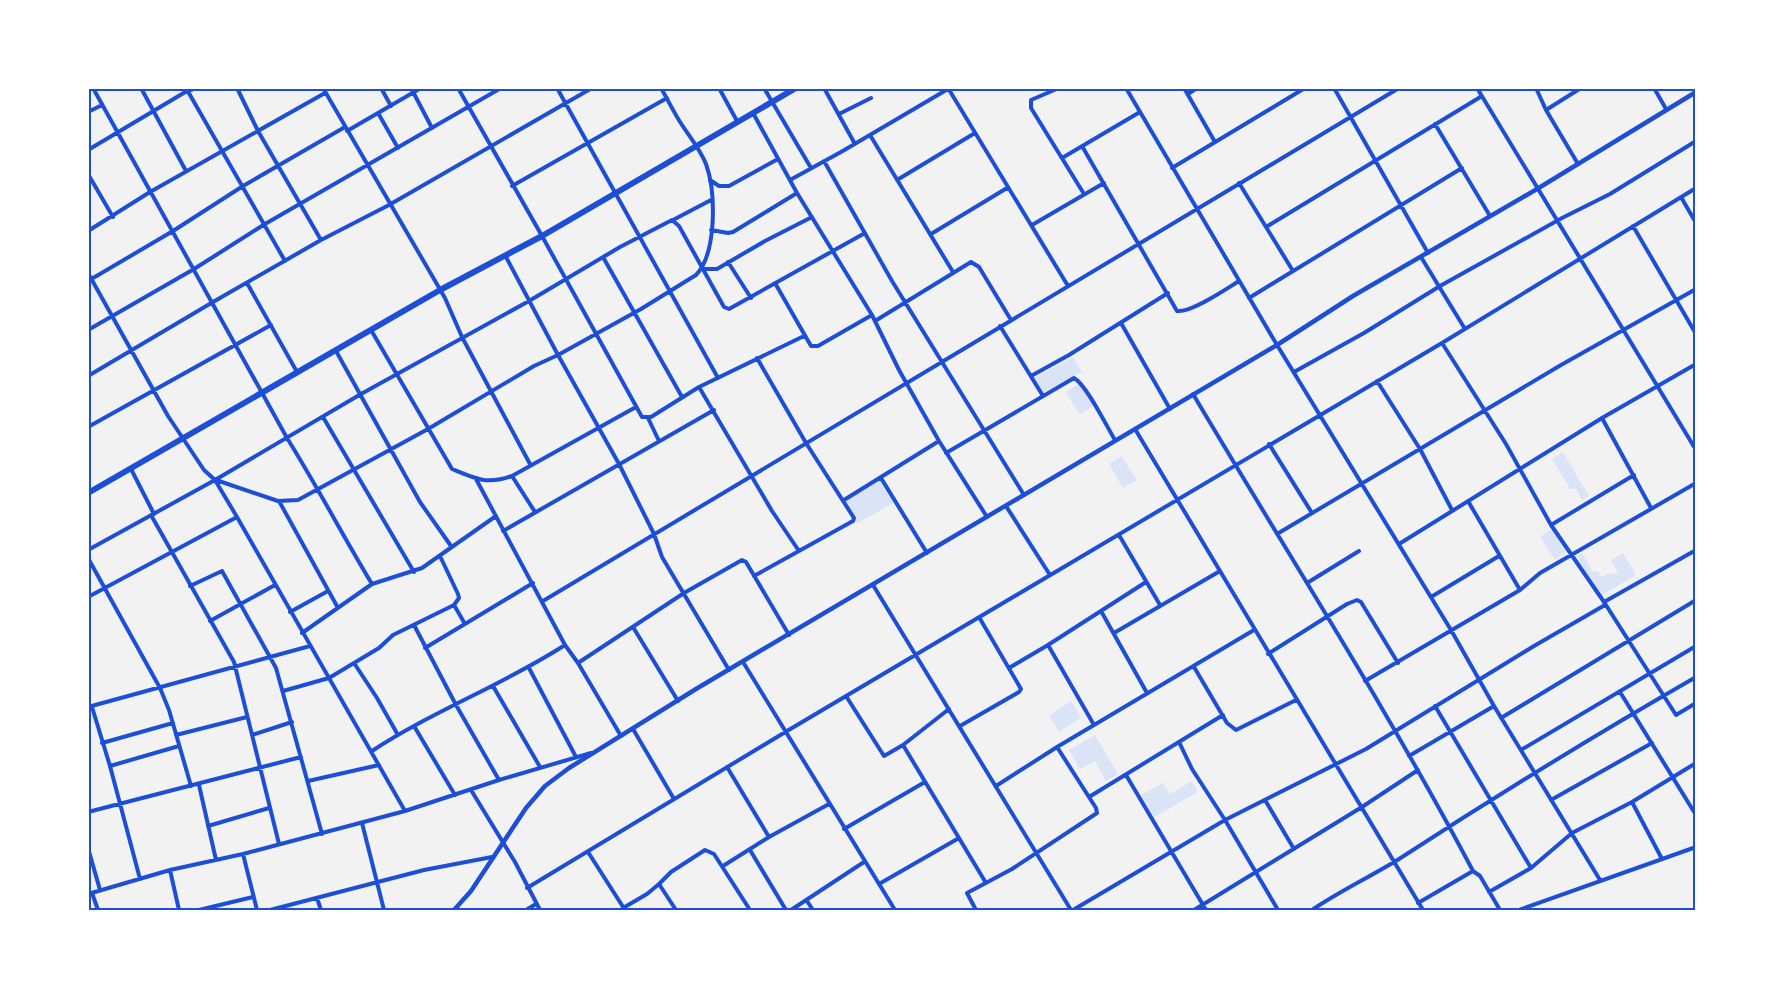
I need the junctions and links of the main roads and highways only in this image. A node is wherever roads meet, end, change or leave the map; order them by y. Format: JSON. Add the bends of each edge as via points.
{"nodes":[{"id":1,"x":796,"y":88,"type":"edge"},
{"id":2,"x":88,"y":493,"type":"edge"}],
"edges":[{"from":1,"to":2,"type":"highway"}]}
